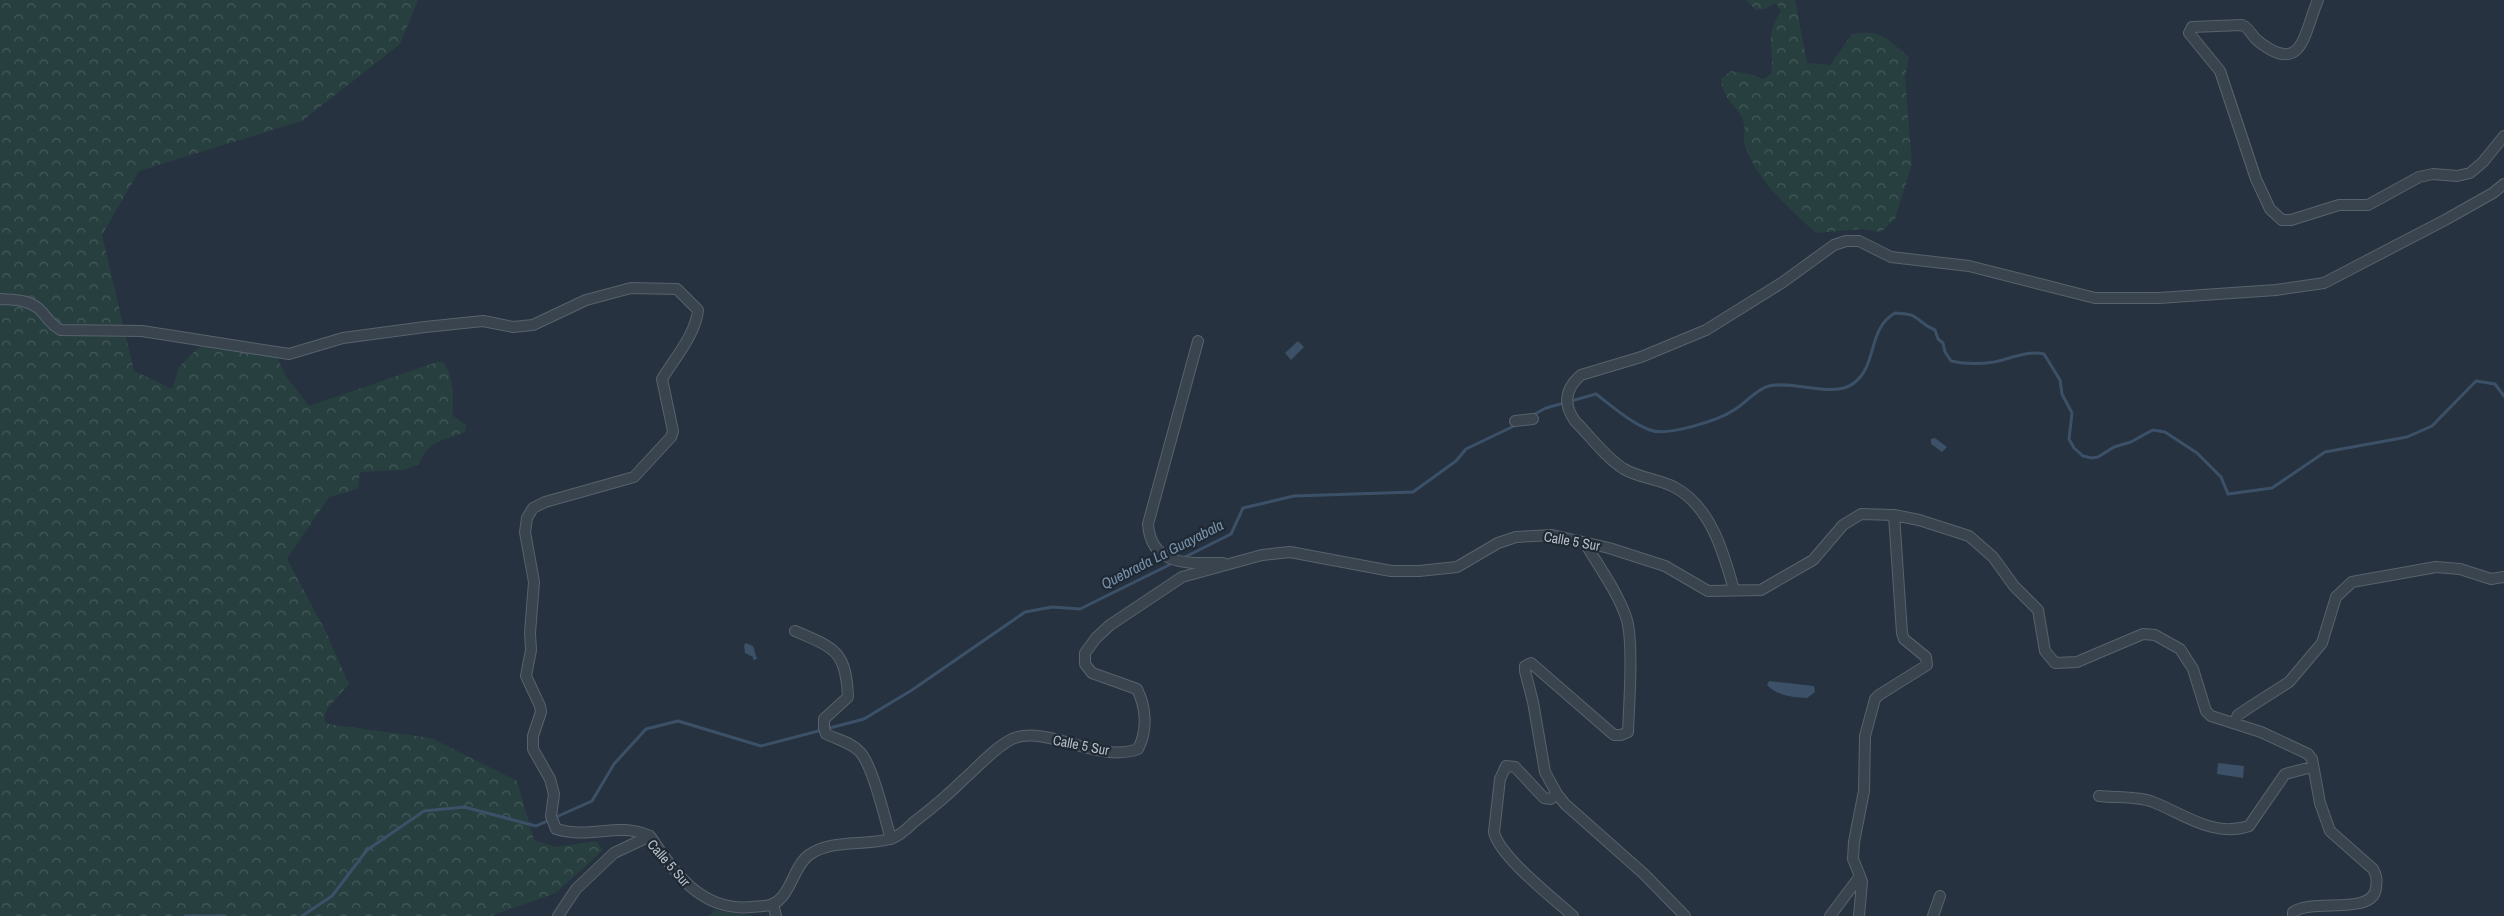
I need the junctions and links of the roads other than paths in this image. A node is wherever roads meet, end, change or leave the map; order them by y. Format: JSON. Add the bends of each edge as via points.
{"nodes":[{"id":1,"x":2318,"y":0,"type":"edge"},
{"id":2,"x":2504,"y":136,"type":"edge"},
{"id":3,"x":2504,"y":184,"type":"edge"},
{"id":4,"x":0,"y":299,"type":"edge"},
{"id":5,"x":1198,"y":341,"type":"dead end"},
{"id":6,"x":1533,"y":419,"type":"dead end"},
{"id":7,"x":1516,"y":421,"type":"dead end"},
{"id":8,"x":1894,"y":515,"type":"junction"},
{"id":9,"x":1585,"y":543,"type":"junction"},
{"id":10,"x":1228,"y":563,"type":"junction"},
{"id":11,"x":2504,"y":577,"type":"edge"},
{"id":12,"x":1734,"y":590,"type":"junction"},
{"id":13,"x":796,"y":631,"type":"dead end"},
{"id":14,"x":2234,"y":723,"type":"junction"},
{"id":15,"x":2312,"y":767,"type":"junction"},
{"id":16,"x":1557,"y":794,"type":"junction"},
{"id":17,"x":2099,"y":796,"type":"dead end"},
{"id":18,"x":650,"y":836,"type":"junction"},
{"id":19,"x":891,"y":839,"type":"junction"},
{"id":20,"x":1860,"y":876,"type":"junction"},
{"id":21,"x":1940,"y":896,"type":"dead end"},
{"id":22,"x":773,"y":904,"type":"junction"},
{"id":23,"x":558,"y":916,"type":"edge"},
{"id":24,"x":776,"y":916,"type":"edge"},
{"id":25,"x":1573,"y":916,"type":"edge"},
{"id":26,"x":1684,"y":916,"type":"edge"},
{"id":27,"x":1830,"y":916,"type":"edge"},
{"id":28,"x":1859,"y":916,"type":"edge"},
{"id":29,"x":1933,"y":916,"type":"edge"},
{"id":30,"x":2293,"y":916,"type":"edge"}],
"edges":[{"from":1,"to":2,"type":"street","via":[[2306,36],[2296,51],[2289,54],[2274,53],[2242,25],[2192,27],[2189,30],[2220,71],[2256,179],[2270,209],[2282,220],[2339,205],[2368,205],[2419,177],[2470,173]]},
{"from":3,"to":12,"type":"street","via":[[2445,220],[2324,283],[2276,290],[2159,298],[2095,298],[1969,266],[1891,257],[1859,241],[1846,241],[1834,245],[1706,330],[1641,357],[1580,375],[1573,381],[1566,401],[1575,421],[1626,470],[1673,486],[1689,496],[1723,552]]},
{"from":4,"to":18,"type":"street","via":[[24,300],[38,308],[61,330],[142,331],[289,354],[343,338],[425,327],[483,321],[513,327],[533,325],[586,300],[631,288],[677,289],[698,310],[688,336],[662,380],[673,431],[671,437],[634,477],[533,508],[527,518],[525,532],[534,582],[531,650],[526,676],[541,712],[533,736],[533,750],[550,779],[554,794],[552,819],[556,829],[571,834],[634,829]]},
{"from":5,"to":10,"type":"street","via":[[1148,524],[1153,544],[1169,560]]},
{"from":6,"to":7,"type":"street"},
{"from":8,"to":12,"type":"street","name":"Calle 5 Sur","via":[[1857,516],[1843,525],[1813,560],[1761,590]]},
{"from":8,"to":14,"type":"street","name":"Calle 5 Sur","via":[[1969,536],[1993,557],[2014,586],[2038,610],[2045,651],[2055,663],[2077,662],[2143,634],[2155,635],[2180,649],[2193,669],[2206,711],[2211,716]]},
{"from":8,"to":20,"type":"street","via":[[1902,633],[1904,639],[1928,661],[1875,699],[1865,736],[1864,791],[1854,842],[1853,859]]},
{"from":9,"to":10,"type":"street","name":"Calle 5 Sur","via":[[1552,535],[1516,537],[1498,543],[1457,567],[1419,571],[1390,571],[1290,552]]},
{"from":9,"to":12,"type":"street","name":"Calle 5 Sur","via":[[1665,566],[1708,591]]},
{"from":9,"to":16,"type":"street","via":[[1618,597],[1627,619],[1628,732],[1614,735],[1535,666],[1531,663],[1525,666],[1545,772]]},
{"from":10,"to":19,"type":"street","name":"Calle 5 Sur","via":[[1182,577],[1168,585],[1110,625],[1085,653],[1085,664],[1092,673],[1137,689],[1145,705],[1143,740],[1138,749],[1128,753],[1095,750],[1030,735],[1013,739]]},
{"from":11,"to":14,"type":"street","via":[[2491,579],[2460,569],[2436,567],[2352,582],[2336,597],[2322,642],[2289,682],[2253,704]]},
{"from":13,"to":19,"type":"street","via":[[830,646],[839,655],[848,697],[824,719],[825,731],[861,752]]},
{"from":14,"to":15,"type":"street","via":[[2308,754]]},
{"from":15,"to":17,"type":"street","via":[[2285,774],[2249,826],[2242,829],[2204,826],[2152,802]]},
{"from":15,"to":30,"type":"street","via":[[2330,831],[2373,869],[2377,877],[2376,893],[2368,904],[2358,908],[2302,908],[2293,912]]},
{"from":16,"to":25,"type":"street","via":[[1551,799],[1544,798],[1515,767],[1506,766],[1500,779],[1494,832],[1507,856]]},
{"from":16,"to":26,"type":"street","via":[[1644,874]]},
{"from":18,"to":22,"type":"street","name":"Calle 5 Sur","via":[[681,880],[698,894],[716,903],[744,908]]},
{"from":18,"to":23,"type":"street","name":"Calle 5 Sur","via":[[614,853],[576,889]]},
{"from":19,"to":22,"type":"street","via":[[816,850],[807,856],[781,899]]},
{"from":20,"to":27,"type":"street"},
{"from":20,"to":28,"type":"street"},
{"from":21,"to":29,"type":"street"},
{"from":22,"to":24,"type":"street"}]}
